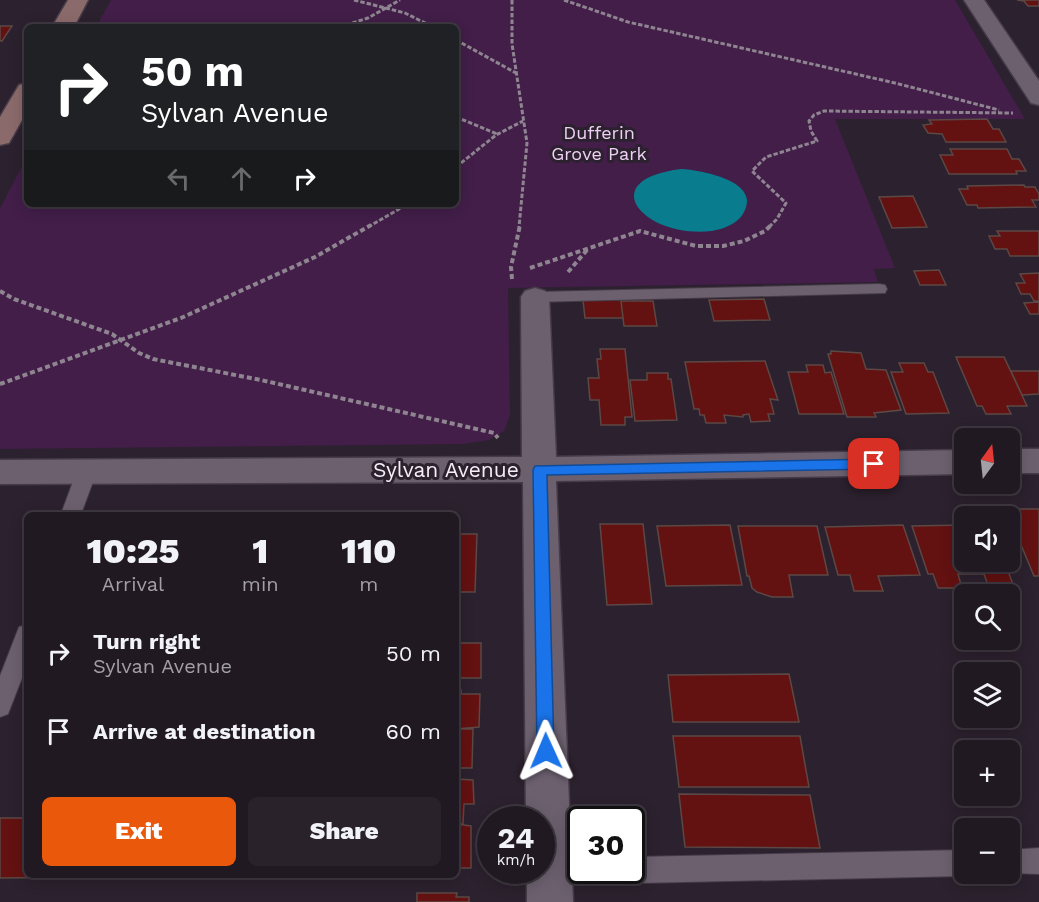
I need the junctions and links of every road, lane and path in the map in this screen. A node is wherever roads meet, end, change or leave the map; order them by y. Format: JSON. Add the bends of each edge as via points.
{"nodes":[{"id":1,"x":78,"y":0,"type":"edge"},
{"id":2,"x":354,"y":0,"type":"edge"},
{"id":3,"x":400,"y":0,"type":"edge"},
{"id":4,"x":512,"y":0,"type":"edge"},
{"id":5,"x":564,"y":0,"type":"edge"},
{"id":6,"x":974,"y":0,"type":"edge"},
{"id":7,"x":386,"y":8,"type":"junction"},
{"id":8,"x":65,"y":24,"type":"edge"},
{"id":9,"x":349,"y":24,"type":"edge"},
{"id":10,"x":427,"y":24,"type":"edge"},
{"id":11,"x":459,"y":42,"type":"edge"},
{"id":12,"x":516,"y":74,"type":"junction"},
{"id":13,"x":24,"y":95,"type":"edge"},
{"id":14,"x":1039,"y":98,"type":"edge"},
{"id":15,"x":1011,"y":113,"type":"junction"},
{"id":16,"x":1020,"y":115,"type":"dead end"},
{"id":17,"x":459,"y":118,"type":"edge"},
{"id":18,"x":523,"y":121,"type":"junction"},
{"id":19,"x":498,"y":134,"type":"junction"},
{"id":20,"x":0,"y":138,"type":"edge"},
{"id":21,"x":459,"y":165,"type":"edge"},
{"id":22,"x":403,"y":207,"type":"edge"},
{"id":23,"x":520,"y":287,"type":"junction"},
{"id":24,"x":879,"y":289,"type":"dead end"},
{"id":25,"x":0,"y":291,"type":"edge"},
{"id":26,"x":123,"y":340,"type":"junction"},
{"id":27,"x":0,"y":384,"type":"edge"},
{"id":28,"x":505,"y":444,"type":"dead end"},
{"id":29,"x":1039,"y":460,"type":"edge"},
{"id":30,"x":1020,"y":461,"type":"edge"},
{"id":31,"x":954,"y":462,"type":"edge"},
{"id":32,"x":540,"y":470,"type":"junction"},
{"id":33,"x":87,"y":471,"type":"junction"},
{"id":34,"x":0,"y":472,"type":"edge"},
{"id":35,"x":72,"y":512,"type":"edge"},
{"id":36,"x":24,"y":641,"type":"edge"},
{"id":37,"x":0,"y":707,"type":"edge"},
{"id":38,"x":1039,"y":861,"type":"edge"},
{"id":39,"x":1020,"y":862,"type":"edge"},
{"id":40,"x":954,"y":864,"type":"edge"},
{"id":41,"x":550,"y":887,"type":"edge"}],
"edges":[{"from":1,"to":8,"type":"main road"},
{"from":2,"to":7,"type":"path"},
{"from":3,"to":7,"type":"path"},
{"from":4,"to":12,"type":"path"},
{"from":5,"to":15,"type":"path","via":[[628,22]]},
{"from":6,"to":14,"type":"street"},
{"from":7,"to":9,"type":"path"},
{"from":7,"to":10,"type":"path"},
{"from":11,"to":12,"type":"path"},
{"from":12,"to":18,"type":"path"},
{"from":13,"to":20,"type":"main road"},
{"from":15,"to":16,"type":"path"},
{"from":15,"to":23,"type":"path","via":[[824,111],[809,121],[817,141],[766,157],[752,171],[786,203],[765,231],[723,246],[696,246],[640,231],[542,262],[521,272]]},
{"from":17,"to":19,"type":"path"},
{"from":18,"to":19,"type":"path"},
{"from":18,"to":23,"type":"path","via":[[527,162],[511,267]]},
{"from":19,"to":21,"type":"path"},
{"from":22,"to":26,"type":"path","via":[[315,257]]},
{"from":23,"to":24,"type":"lane"},
{"from":23,"to":32,"type":"street"},
{"from":25,"to":26,"type":"path"},
{"from":26,"to":27,"type":"path"},
{"from":26,"to":28,"type":"path","via":[[153,358],[494,433]]},
{"from":29,"to":30,"type":"street"},
{"from":31,"to":32,"type":"street","name":"Sylvan Avenue"},
{"from":32,"to":33,"type":"street","name":"Sylvan Avenue"},
{"from":32,"to":41,"type":"street"},
{"from":33,"to":34,"type":"street","name":"Sylvan Avenue"},
{"from":33,"to":35,"type":"lane"},
{"from":36,"to":37,"type":"lane"},
{"from":38,"to":39,"type":"lane"},
{"from":40,"to":41,"type":"lane"}]}
